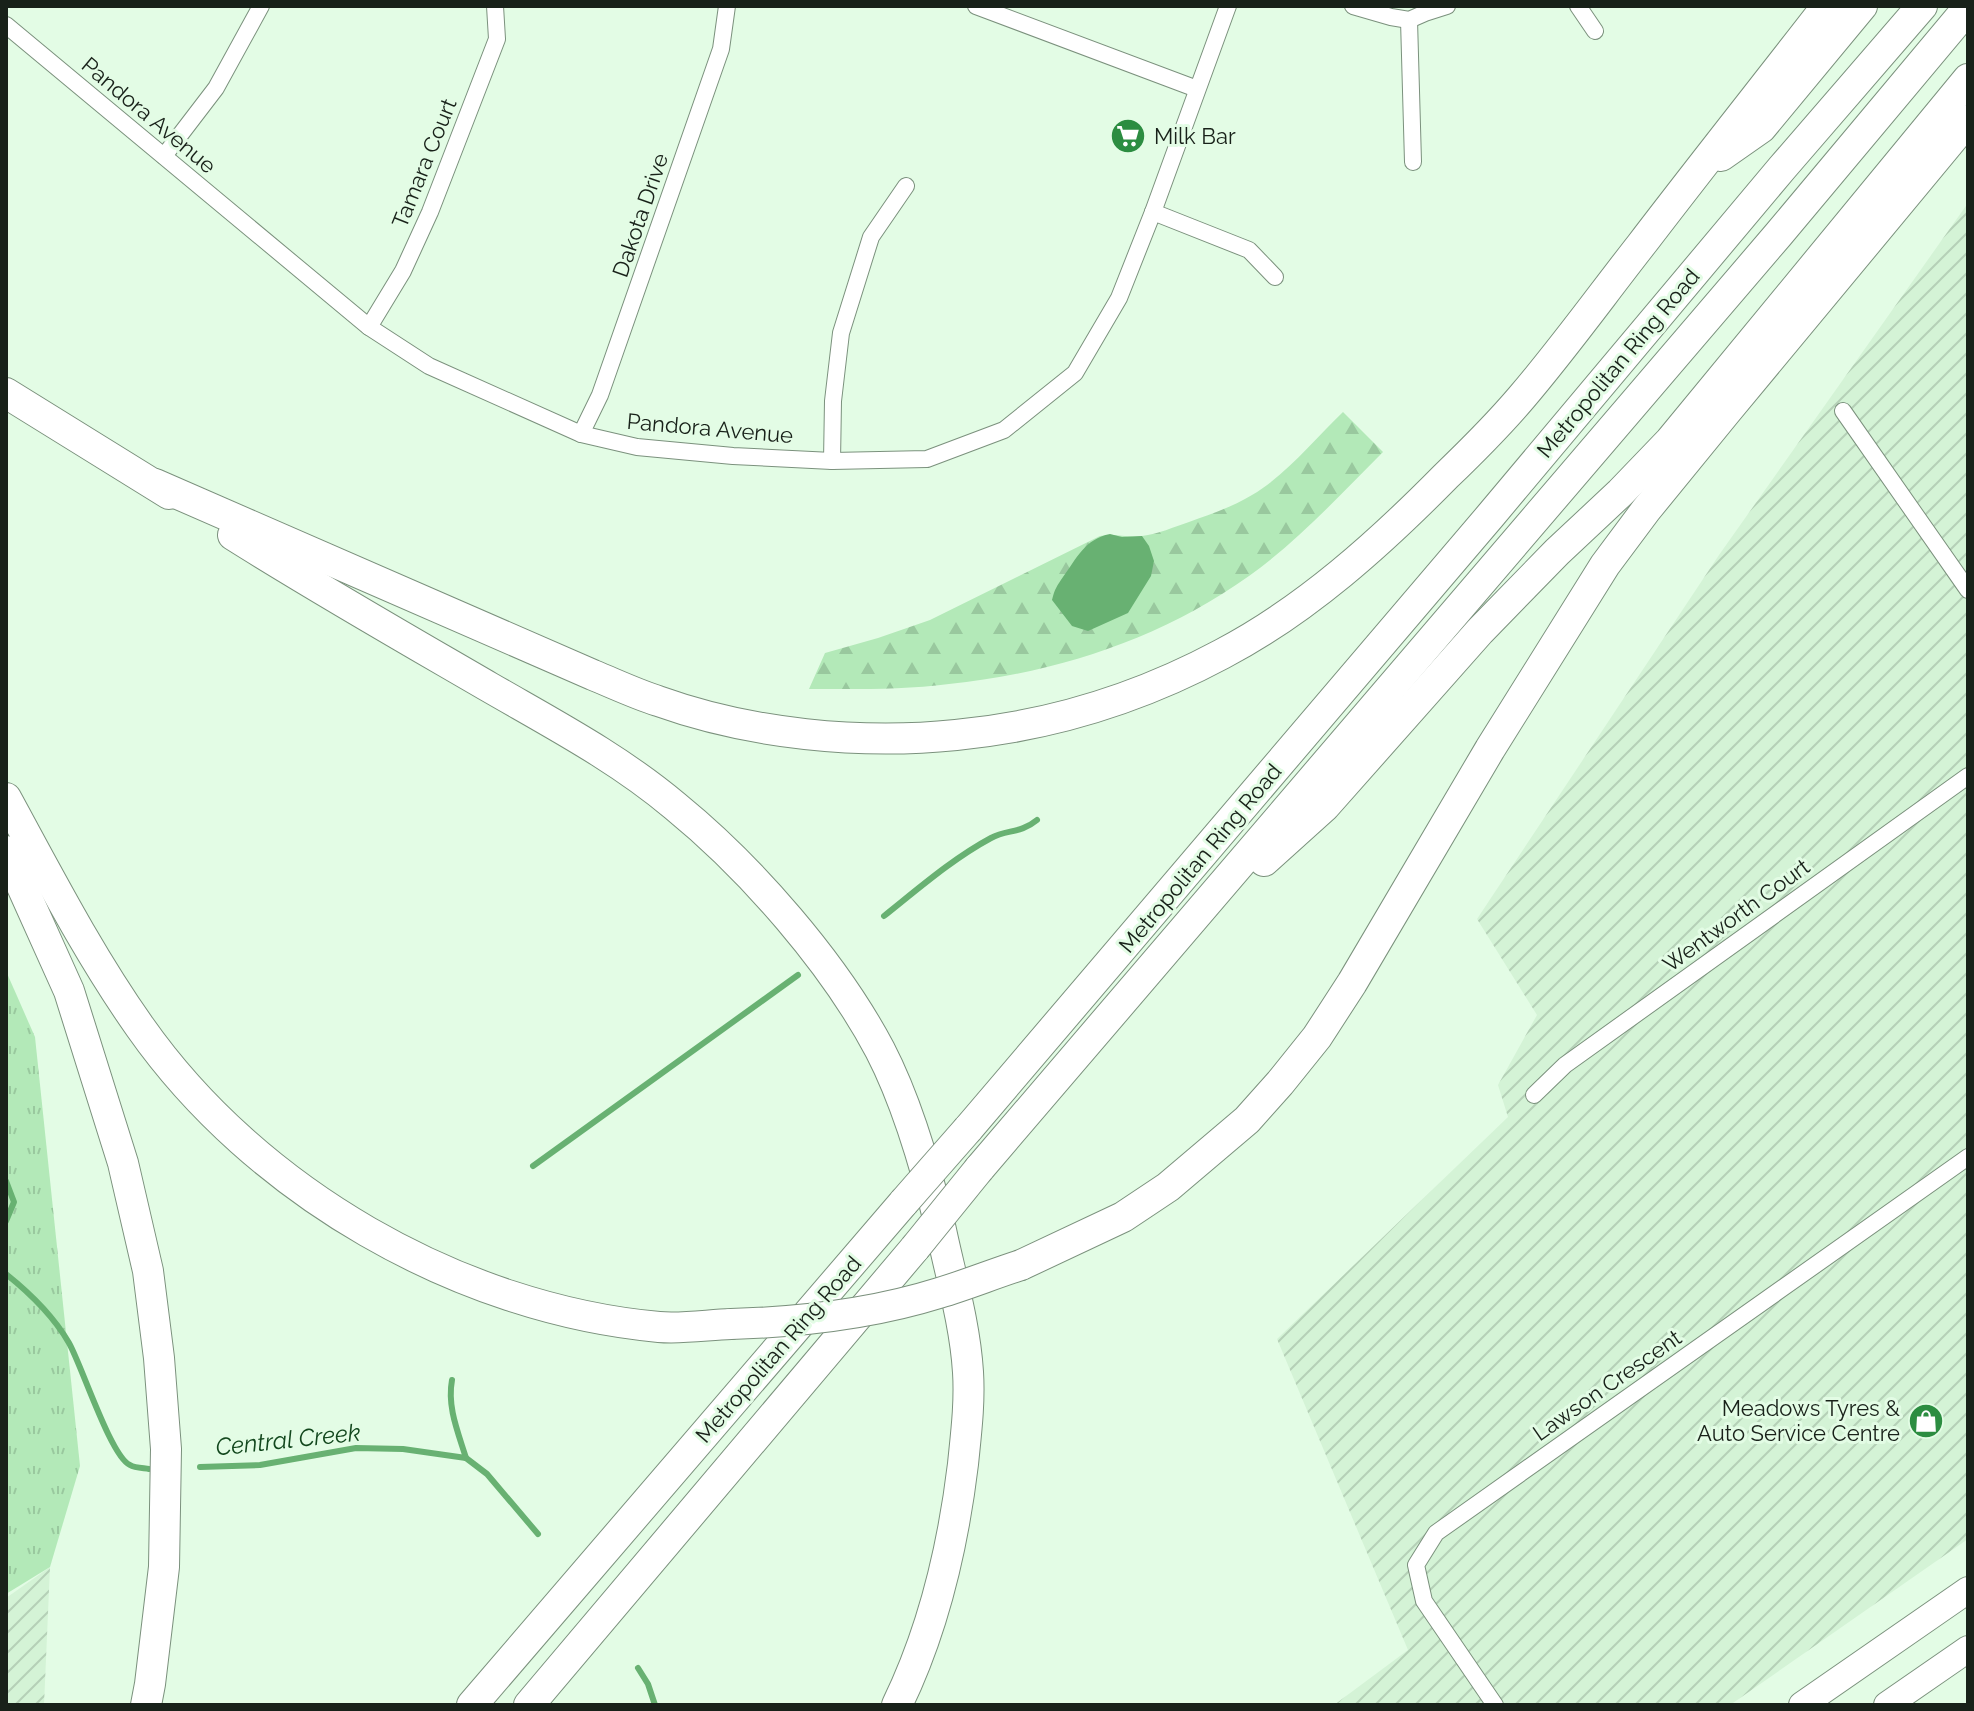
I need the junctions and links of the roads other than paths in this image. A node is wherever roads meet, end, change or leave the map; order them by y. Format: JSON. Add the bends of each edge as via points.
{"nodes":[{"id":1,"x":261,"y":6,"type":"edge"},
{"id":2,"x":495,"y":6,"type":"edge"},
{"id":3,"x":727,"y":6,"type":"edge"},
{"id":4,"x":976,"y":6,"type":"edge"},
{"id":5,"x":1228,"y":6,"type":"edge"},
{"id":6,"x":1353,"y":6,"type":"edge"},
{"id":7,"x":1447,"y":6,"type":"edge"},
{"id":8,"x":1578,"y":6,"type":"edge"},
{"id":9,"x":1827,"y":6,"type":"edge"},
{"id":10,"x":1862,"y":6,"type":"edge"},
{"id":11,"x":1904,"y":6,"type":"edge"},
{"id":12,"x":1922,"y":6,"type":"edge"},
{"id":13,"x":1968,"y":8,"type":"edge"},
{"id":14,"x":1409,"y":20,"type":"junction"},
{"id":15,"x":6,"y":25,"type":"edge"},
{"id":16,"x":1595,"y":31,"type":"dead end"},
{"id":17,"x":1968,"y":79,"type":"edge"},
{"id":18,"x":1197,"y":89,"type":"junction"},
{"id":19,"x":1968,"y":111,"type":"edge"},
{"id":20,"x":1968,"y":120,"type":"edge"},
{"id":21,"x":164,"y":156,"type":"junction"},
{"id":22,"x":1413,"y":162,"type":"dead end"},
{"id":23,"x":1782,"y":168,"type":"junction"},
{"id":24,"x":1696,"y":173,"type":"junction"},
{"id":25,"x":906,"y":186,"type":"dead end"},
{"id":26,"x":1153,"y":212,"type":"junction"},
{"id":27,"x":1851,"y":260,"type":"junction"},
{"id":28,"x":1275,"y":277,"type":"dead end"},
{"id":29,"x":369,"y":327,"type":"junction"},
{"id":30,"x":6,"y":393,"type":"edge"},
{"id":31,"x":1843,"y":411,"type":"dead end"},
{"id":32,"x":581,"y":434,"type":"junction"},
{"id":33,"x":832,"y":461,"type":"junction"},
{"id":34,"x":155,"y":484,"type":"junction"},
{"id":35,"x":1968,"y":590,"type":"edge"},
{"id":36,"x":1968,"y":776,"type":"edge"},
{"id":37,"x":6,"y":798,"type":"edge"},
{"id":38,"x":6,"y":851,"type":"edge"},
{"id":39,"x":1175,"y":941,"type":"junction"},
{"id":40,"x":1534,"y":1095,"type":"dead end"},
{"id":41,"x":1968,"y":1157,"type":"edge"},
{"id":42,"x":1968,"y":1590,"type":"edge"},
{"id":43,"x":1968,"y":1649,"type":"edge"},
{"id":44,"x":146,"y":1705,"type":"edge"},
{"id":45,"x":472,"y":1705,"type":"edge"},
{"id":46,"x":529,"y":1705,"type":"edge"},
{"id":47,"x":897,"y":1705,"type":"edge"},
{"id":48,"x":1495,"y":1705,"type":"edge"},
{"id":49,"x":1802,"y":1705,"type":"edge"},
{"id":50,"x":1887,"y":1705,"type":"edge"}],
"edges":[{"from":1,"to":21,"type":"street","via":[[216,88]]},
{"from":2,"to":29,"type":"street","name":"Tamara Court","via":[[497,39],[430,212]]},
{"from":3,"to":32,"type":"street","name":"Dakota Drive","via":[[721,49],[600,395]]},
{"from":4,"to":18,"type":"street"},
{"from":5,"to":18,"type":"street","name":"Pandora Avenue"},
{"from":6,"to":14,"type":"street"},
{"from":7,"to":14,"type":"street"},
{"from":8,"to":16,"type":"street"},
{"from":9,"to":24,"type":"highway"},
{"from":10,"to":24,"type":"highway","via":[[1761,128]]},
{"from":11,"to":23,"type":"highway"},
{"from":12,"to":23,"type":"highway","name":"Metropolitan Ring Road"},
{"from":13,"to":39,"type":"highway","name":"Metropolitan Ring Road"},
{"from":14,"to":22,"type":"street"},
{"from":15,"to":21,"type":"street","name":"Pandora Avenue"},
{"from":17,"to":39,"type":"highway","via":[[1670,441],[1480,631],[1325,806]]},
{"from":18,"to":26,"type":"street","name":"Pandora Avenue"},
{"from":19,"to":27,"type":"highway"},
{"from":20,"to":27,"type":"highway"},
{"from":21,"to":29,"type":"street","name":"Pandora Avenue"},
{"from":23,"to":45,"type":"highway","name":"Metropolitan Ring Road","bridge":true,"via":[[1450,564]]},
{"from":24,"to":34,"type":"highway","via":[[1520,399],[1381,539],[1278,620],[1224,653],[1162,683],[1040,723],[973,734],[882,739],[760,727],[709,716],[593,675]]},
{"from":25,"to":33,"type":"street","via":[[871,237],[841,333]]},
{"from":26,"to":28,"type":"street","via":[[1249,250]]},
{"from":26,"to":33,"type":"street","name":"Pandora Avenue","via":[[1119,298],[1075,373],[1004,430],[927,459]]},
{"from":27,"to":37,"type":"highway","bridge":true,"via":[[1605,565],[1352,983],[1280,1083],[1247,1120],[1168,1187],[1123,1217],[1021,1265],[937,1294],[777,1323],[661,1327],[587,1317],[481,1287],[410,1255],[288,1179],[199,1099],[141,1029],[82,937]]},
{"from":29,"to":32,"type":"street","name":"Pandora Avenue","via":[[429,366]]},
{"from":30,"to":34,"type":"highway"},
{"from":31,"to":35,"type":"street"},
{"from":32,"to":33,"type":"street","name":"Pandora Avenue","via":[[637,447]]},
{"from":34,"to":47,"type":"highway","via":[[313,586],[604,753],[675,806],[785,915],[863,1021],[899,1092],[933,1196],[965,1337],[968,1375],[967,1431],[944,1575]]},
{"from":36,"to":40,"type":"street","name":"Wentworth Court","via":[[1565,1065]]},
{"from":38,"to":44,"type":"highway","via":[[69,991],[123,1163],[148,1271],[166,1449],[164,1567]]},
{"from":39,"to":46,"type":"highway","name":"Metropolitan Ring Road","bridge":true},
{"from":41,"to":48,"type":"street","name":"Lawson Crescent","via":[[1436,1533],[1416,1565],[1424,1601]]},
{"from":42,"to":49,"type":"main road"},
{"from":43,"to":50,"type":"main road"}]}
